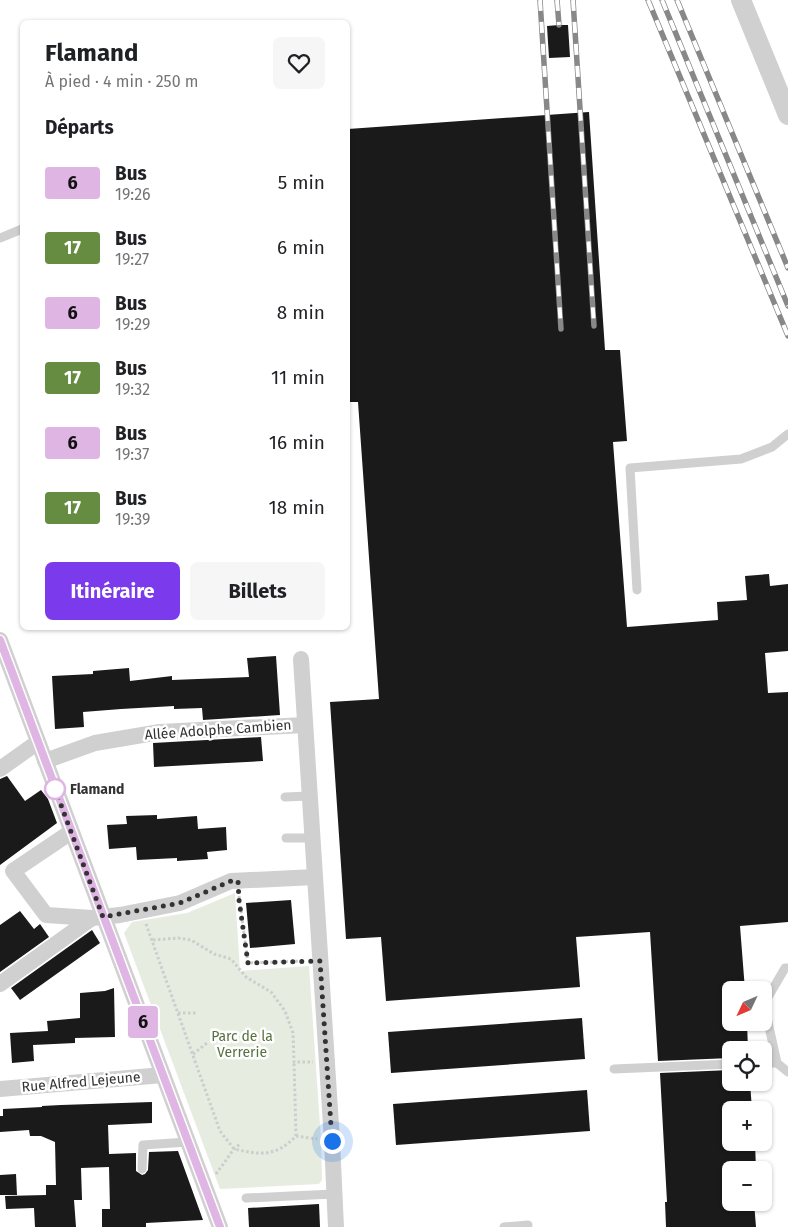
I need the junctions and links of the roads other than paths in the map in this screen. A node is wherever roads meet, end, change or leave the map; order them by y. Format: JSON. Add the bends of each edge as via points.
{"nodes":[{"id":1,"x":740,"y":0,"type":"edge"},
{"id":2,"x":788,"y":115,"type":"edge"},
{"id":3,"x":20,"y":230,"type":"edge"},
{"id":4,"x":0,"y":238,"type":"edge"},
{"id":5,"x":788,"y":434,"type":"edge"},
{"id":6,"x":637,"y":590,"type":"dead end"},
{"id":7,"x":0,"y":640,"type":"edge"},
{"id":8,"x":301,"y":659,"type":"dead end"},
{"id":9,"x":3,"y":663,"type":"edge"},
{"id":10,"x":305,"y":724,"type":"junction"},
{"id":11,"x":38,"y":742,"type":"junction"},
{"id":12,"x":45,"y":760,"type":"junction"},
{"id":13,"x":0,"y":769,"type":"edge"},
{"id":14,"x":309,"y":796,"type":"junction"},
{"id":15,"x":285,"y":797,"type":"dead end"},
{"id":16,"x":72,"y":832,"type":"junction"},
{"id":17,"x":286,"y":838,"type":"dead end"},
{"id":18,"x":312,"y":838,"type":"junction"},
{"id":19,"x":6,"y":872,"type":"edge"},
{"id":20,"x":315,"y":877,"type":"junction"},
{"id":21,"x":98,"y":918,"type":"junction"},
{"id":22,"x":788,"y":968,"type":"edge"},
{"id":23,"x":0,"y":984,"type":"edge"},
{"id":24,"x":772,"y":1063,"type":"edge"},
{"id":25,"x":776,"y":1063,"type":"junction"},
{"id":26,"x":722,"y":1064,"type":"edge"},
{"id":27,"x":614,"y":1069,"type":"dead end"},
{"id":28,"x":788,"y":1072,"type":"edge"},
{"id":29,"x":163,"y":1076,"type":"junction"},
{"id":30,"x":0,"y":1088,"type":"edge"},
{"id":31,"x":188,"y":1142,"type":"junction"},
{"id":32,"x":142,"y":1169,"type":"dead end"},
{"id":33,"x":334,"y":1194,"type":"junction"},
{"id":34,"x":246,"y":1198,"type":"dead end"},
{"id":35,"x":528,"y":1225,"type":"dead end"},
{"id":36,"x":220,"y":1227,"type":"edge"},
{"id":37,"x":336,"y":1227,"type":"edge"},
{"id":38,"x":504,"y":1227,"type":"edge"}],
"edges":[{"from":1,"to":2,"type":"street"},
{"from":3,"to":4,"type":"lane"},
{"from":5,"to":6,"type":"lane","via":[[772,447],[741,459],[630,468]]},
{"from":7,"to":9,"type":"street"},
{"from":8,"to":10,"type":"street"},
{"from":9,"to":11,"type":"street"},
{"from":10,"to":12,"type":"street","name":"Allée Adolphe Cambien","via":[[160,732],[95,743]]},
{"from":10,"to":14,"type":"street"},
{"from":11,"to":12,"type":"street"},
{"from":11,"to":13,"type":"street"},
{"from":12,"to":16,"type":"street"},
{"from":14,"to":15,"type":"lane"},
{"from":14,"to":18,"type":"street"},
{"from":16,"to":19,"type":"street"},
{"from":16,"to":21,"type":"street"},
{"from":17,"to":18,"type":"lane"},
{"from":18,"to":20,"type":"street"},
{"from":19,"to":21,"type":"street","via":[[46,915]]},
{"from":20,"to":21,"type":"street","via":[[231,881],[180,903]]},
{"from":20,"to":33,"type":"street"},
{"from":21,"to":23,"type":"street"},
{"from":21,"to":29,"type":"street"},
{"from":22,"to":25,"type":"lane","via":[[784,968],[764,1004]]},
{"from":24,"to":25,"type":"lane"},
{"from":25,"to":28,"type":"lane"},
{"from":26,"to":27,"type":"lane"},
{"from":29,"to":30,"type":"street","name":"Rue Alfred Lejeune"},
{"from":29,"to":31,"type":"street"},
{"from":31,"to":32,"type":"lane","via":[[143,1145]]},
{"from":31,"to":36,"type":"street"},
{"from":33,"to":34,"type":"lane"},
{"from":33,"to":37,"type":"street"},
{"from":35,"to":38,"type":"lane"}]}
